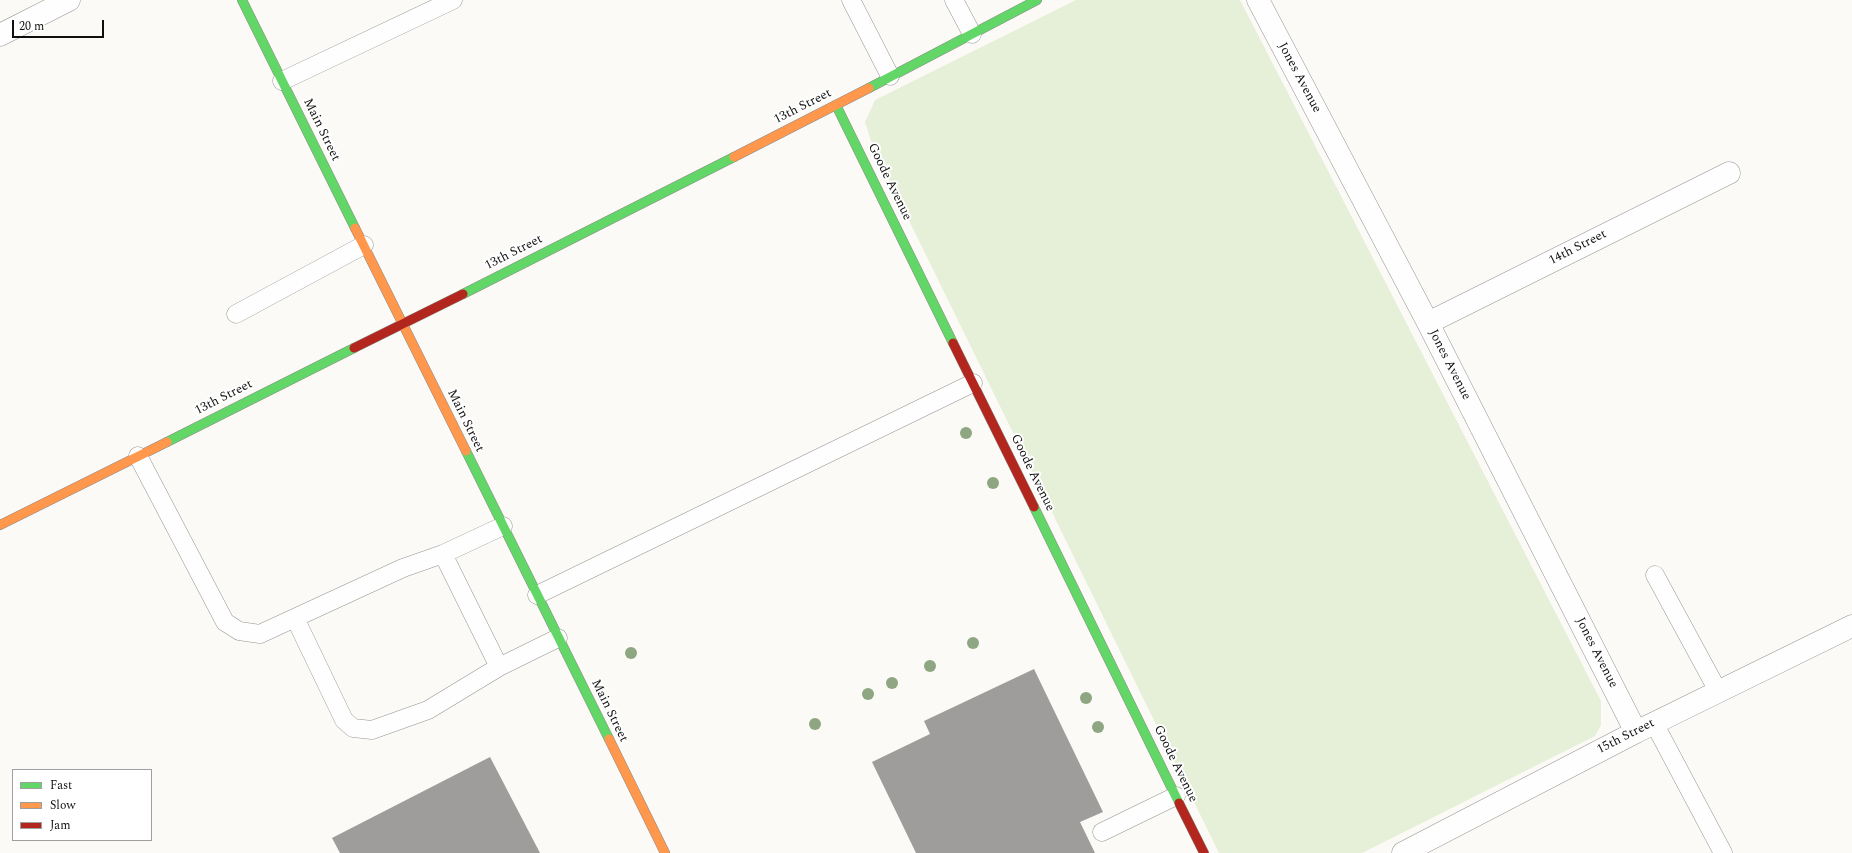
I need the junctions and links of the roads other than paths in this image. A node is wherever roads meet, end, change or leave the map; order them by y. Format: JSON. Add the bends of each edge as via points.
{"nodes":[{"id":1,"x":69,"y":0,"type":"edge"},
{"id":2,"x":242,"y":0,"type":"edge"},
{"id":3,"x":453,"y":0,"type":"edge"},
{"id":4,"x":852,"y":0,"type":"edge"},
{"id":5,"x":954,"y":0,"type":"edge"},
{"id":6,"x":1037,"y":0,"type":"edge"},
{"id":7,"x":1258,"y":0,"type":"edge"},
{"id":8,"x":972,"y":34,"type":"junction"},
{"id":9,"x":0,"y":35,"type":"edge"},
{"id":10,"x":890,"y":76,"type":"junction"},
{"id":11,"x":282,"y":81,"type":"junction"},
{"id":12,"x":836,"y":105,"type":"junction"},
{"id":13,"x":1729,"y":172,"type":"dead end"},
{"id":14,"x":364,"y":245,"type":"junction"},
{"id":15,"x":236,"y":314,"type":"dead end"},
{"id":16,"x":1428,"y":323,"type":"junction"},
{"id":17,"x":403,"y":324,"type":"junction"},
{"id":18,"x":973,"y":383,"type":"junction"},
{"id":19,"x":138,"y":456,"type":"junction"},
{"id":20,"x":0,"y":525,"type":"edge"},
{"id":21,"x":503,"y":526,"type":"junction"},
{"id":22,"x":443,"y":554,"type":"junction"},
{"id":23,"x":1655,"y":575,"type":"dead end"},
{"id":24,"x":537,"y":595,"type":"junction"},
{"id":25,"x":295,"y":618,"type":"junction"},
{"id":26,"x":1852,"y":626,"type":"edge"},
{"id":27,"x":558,"y":638,"type":"junction"},
{"id":28,"x":499,"y":667,"type":"junction"},
{"id":29,"x":1718,"y":691,"type":"junction"},
{"id":30,"x":1645,"y":727,"type":"junction"},
{"id":31,"x":1176,"y":796,"type":"junction"},
{"id":32,"x":1102,"y":832,"type":"dead end"},
{"id":33,"x":665,"y":853,"type":"edge"},
{"id":34,"x":1204,"y":853,"type":"edge"},
{"id":35,"x":1403,"y":853,"type":"edge"},
{"id":36,"x":1723,"y":853,"type":"edge"}],
"edges":[{"from":1,"to":9,"type":"street"},
{"from":2,"to":11,"type":"street","name":"Main Street"},
{"from":3,"to":11,"type":"lane"},
{"from":4,"to":10,"type":"lane"},
{"from":5,"to":8,"type":"lane"},
{"from":6,"to":8,"type":"street","name":"13th Street"},
{"from":7,"to":16,"type":"street","name":"Jones Avenue"},
{"from":8,"to":10,"type":"street","name":"13th Street"},
{"from":10,"to":12,"type":"street","name":"13th Street"},
{"from":11,"to":14,"type":"street","name":"Main Street"},
{"from":12,"to":17,"type":"street","name":"13th Street"},
{"from":12,"to":18,"type":"street","name":"Goode Avenue"},
{"from":13,"to":16,"type":"street","name":"14th Street"},
{"from":14,"to":15,"type":"lane"},
{"from":14,"to":17,"type":"street","name":"Main Street"},
{"from":16,"to":30,"type":"street","name":"Jones Avenue"},
{"from":17,"to":19,"type":"street","name":"13th Street"},
{"from":17,"to":21,"type":"street","name":"Main Street"},
{"from":18,"to":24,"type":"lane"},
{"from":18,"to":31,"type":"street","name":"Goode Avenue"},
{"from":19,"to":20,"type":"street","name":"13th Street"},
{"from":19,"to":25,"type":"lane","via":[[225,622],[239,631],[260,634]]},
{"from":21,"to":22,"type":"lane"},
{"from":21,"to":24,"type":"street","name":"Main Street"},
{"from":22,"to":25,"type":"lane","via":[[402,568]]},
{"from":22,"to":28,"type":"lane"},
{"from":23,"to":29,"type":"lane"},
{"from":24,"to":27,"type":"street","name":"Main Street"},
{"from":25,"to":28,"type":"lane","via":[[344,720],[352,728],[372,730],[428,710]]},
{"from":26,"to":29,"type":"street","name":"15th Street"},
{"from":27,"to":28,"type":"lane"},
{"from":27,"to":33,"type":"street","name":"Main Street"},
{"from":29,"to":30,"type":"street","name":"15th Street"},
{"from":30,"to":35,"type":"street","name":"15th Street"},
{"from":30,"to":36,"type":"lane"},
{"from":31,"to":32,"type":"lane"},
{"from":31,"to":34,"type":"street","name":"Goode Avenue"}]}
